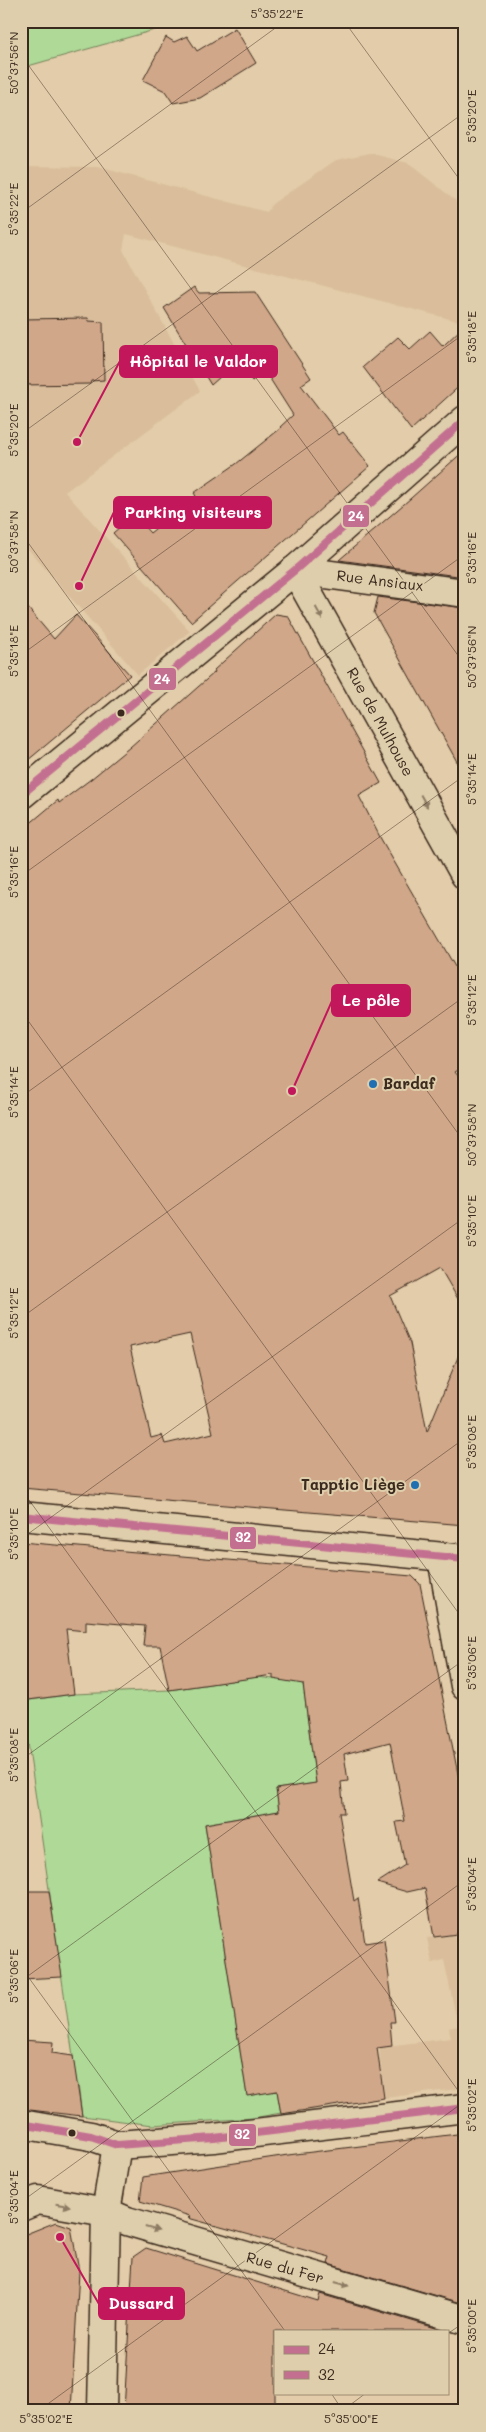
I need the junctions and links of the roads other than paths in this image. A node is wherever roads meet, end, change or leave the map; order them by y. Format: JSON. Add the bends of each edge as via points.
{"nodes":[{"id":1,"x":465,"y":420,"type":"edge"},
{"id":2,"x":295,"y":570,"type":"junction"},
{"id":3,"x":465,"y":593,"type":"edge"},
{"id":4,"x":21,"y":795,"type":"edge"},
{"id":5,"x":465,"y":874,"type":"edge"},
{"id":6,"x":21,"y":1516,"type":"edge"},
{"id":7,"x":453,"y":1559,"type":"edge"},
{"id":8,"x":465,"y":1686,"type":"edge"},
{"id":9,"x":465,"y":2108,"type":"edge"},
{"id":10,"x":21,"y":2124,"type":"edge"},
{"id":11,"x":117,"y":2145,"type":"junction"},
{"id":12,"x":21,"y":2207,"type":"edge"},
{"id":13,"x":106,"y":2212,"type":"junction"},
{"id":14,"x":465,"y":2320,"type":"edge"},
{"id":15,"x":102,"y":2411,"type":"edge"}],
"edges":[{"from":1,"to":2,"type":"street"},
{"from":2,"to":3,"type":"street","name":"Rue Ansiaux"},
{"from":2,"to":4,"type":"street"},
{"from":2,"to":5,"type":"street","name":"Rue de Mulhouse","one_way":true},
{"from":6,"to":7,"type":"street"},
{"from":7,"to":8,"type":"street"},
{"from":9,"to":11,"type":"street","via":[[214,2138]]},
{"from":10,"to":11,"type":"street","via":[[91,2136]]},
{"from":11,"to":13,"type":"street"},
{"from":12,"to":13,"type":"street","name":"Rue du Fer","one_way":true,"via":[[38,2200]]},
{"from":13,"to":14,"type":"street","name":"Rue du Fer","one_way":true,"via":[[127,2221]]},
{"from":13,"to":15,"type":"street"}]}
